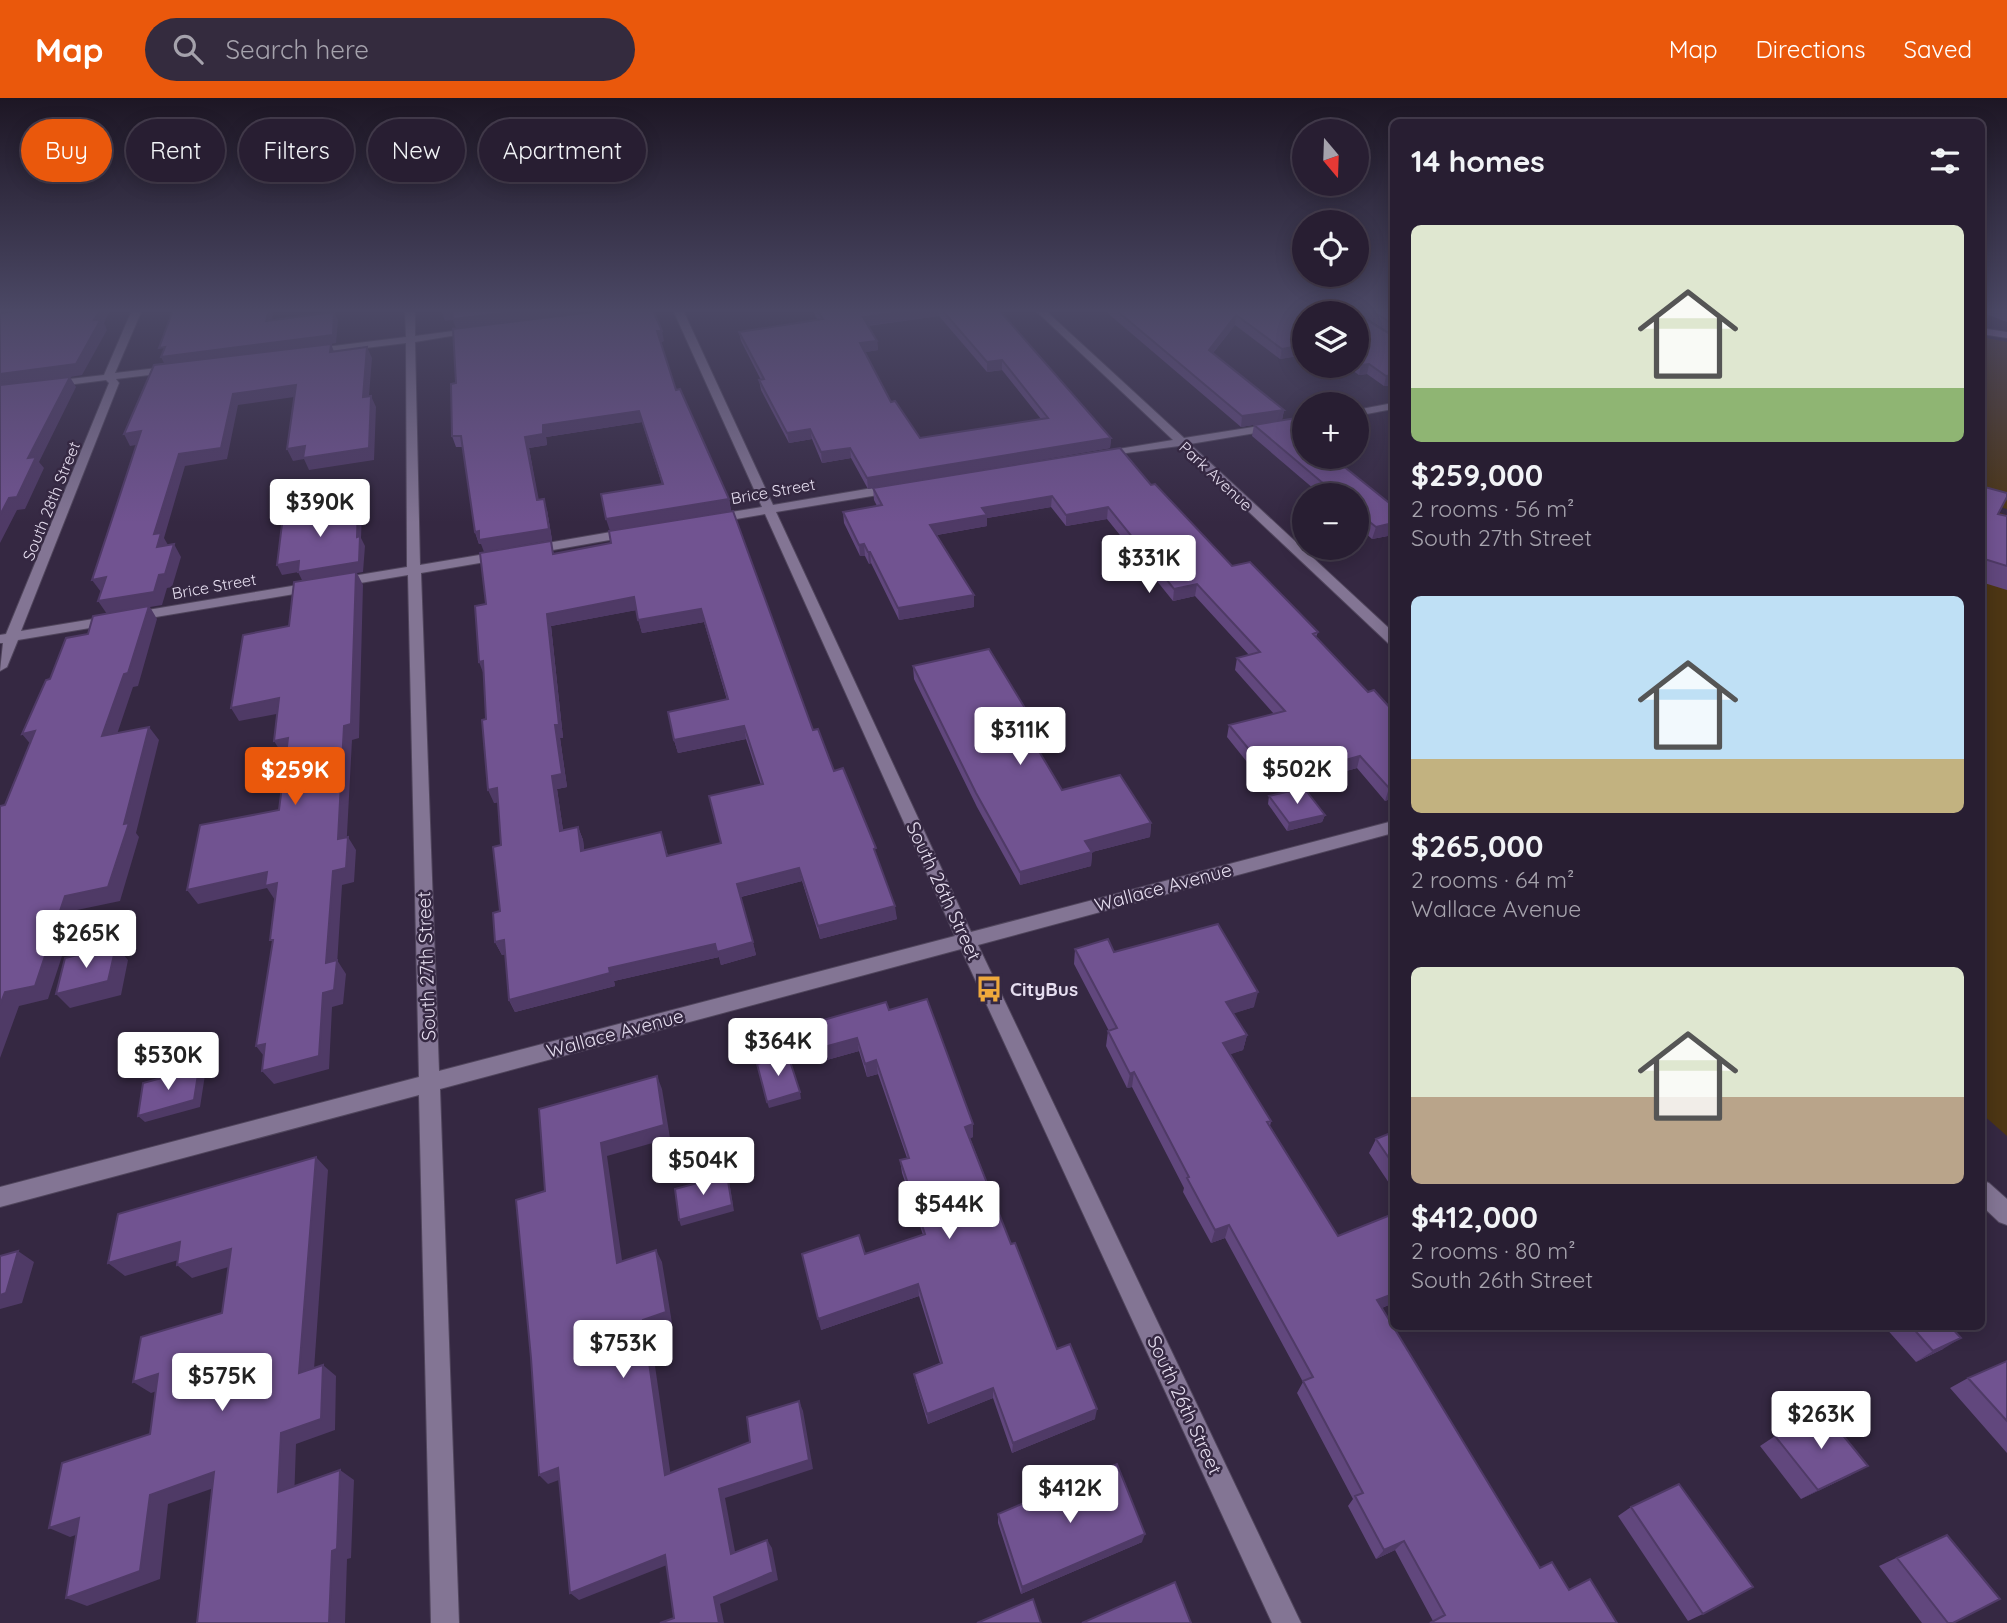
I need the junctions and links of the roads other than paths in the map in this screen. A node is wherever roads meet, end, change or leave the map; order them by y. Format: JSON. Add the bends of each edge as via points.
{"nodes":[{"id":1,"x":77,"y":381,"type":"edge"},
{"id":2,"x":112,"y":381,"type":"edge"},
{"id":3,"x":412,"y":381,"type":"edge"},
{"id":4,"x":711,"y":381,"type":"edge"},
{"id":5,"x":1115,"y":381,"type":"edge"},
{"id":6,"x":40,"y":386,"type":"edge"},
{"id":7,"x":1390,"y":407,"type":"edge"},
{"id":8,"x":1369,"y":411,"type":"edge"},
{"id":9,"x":1292,"y":424,"type":"edge"},
{"id":10,"x":1179,"y":442,"type":"junction"},
{"id":11,"x":1087,"y":457,"type":"edge"},
{"id":12,"x":914,"y":485,"type":"edge"},
{"id":13,"x":771,"y":509,"type":"junction"},
{"id":14,"x":696,"y":522,"type":"edge"},
{"id":15,"x":642,"y":531,"type":"edge"},
{"id":16,"x":414,"y":569,"type":"junction"},
{"id":17,"x":1390,"y":637,"type":"edge"},
{"id":18,"x":6,"y":638,"type":"edge"},
{"id":19,"x":0,"y":667,"type":"edge"},
{"id":20,"x":1390,"y":828,"type":"edge"},
{"id":21,"x":966,"y":940,"type":"junction"},
{"id":22,"x":429,"y":1083,"type":"junction"},
{"id":23,"x":1985,"y":1194,"type":"edge"},
{"id":24,"x":0,"y":1197,"type":"edge"},
{"id":25,"x":2007,"y":1214,"type":"edge"},
{"id":26,"x":445,"y":1623,"type":"edge"},
{"id":27,"x":1287,"y":1623,"type":"edge"}],
"edges":[{"from":1,"to":6,"type":"street"},
{"from":2,"to":18,"type":"street","name":"South 28th Street"},
{"from":3,"to":16,"type":"street","name":"South 27th Street"},
{"from":4,"to":13,"type":"street","name":"South 26th Street"},
{"from":5,"to":10,"type":"street","name":"Park Avenue"},
{"from":7,"to":8,"type":"street"},
{"from":9,"to":10,"type":"street"},
{"from":10,"to":11,"type":"street"},
{"from":10,"to":17,"type":"street","name":"Park Avenue"},
{"from":12,"to":13,"type":"street","name":"Brice Street"},
{"from":13,"to":14,"type":"street","name":"Brice Street"},
{"from":13,"to":21,"type":"street","name":"South 26th Street"},
{"from":15,"to":16,"type":"street","name":"Brice Street"},
{"from":16,"to":18,"type":"street","name":"Brice Street"},
{"from":16,"to":22,"type":"street","name":"South 27th Street"},
{"from":18,"to":19,"type":"street","name":"South 28th Street"},
{"from":20,"to":21,"type":"street","name":"Wallace Avenue"},
{"from":21,"to":22,"type":"street","name":"Wallace Avenue"},
{"from":21,"to":27,"type":"street","name":"South 26th Street"},
{"from":22,"to":24,"type":"street","name":"Wallace Avenue"},
{"from":22,"to":26,"type":"street","name":"South 27th Street"},
{"from":23,"to":25,"type":"street"}]}
